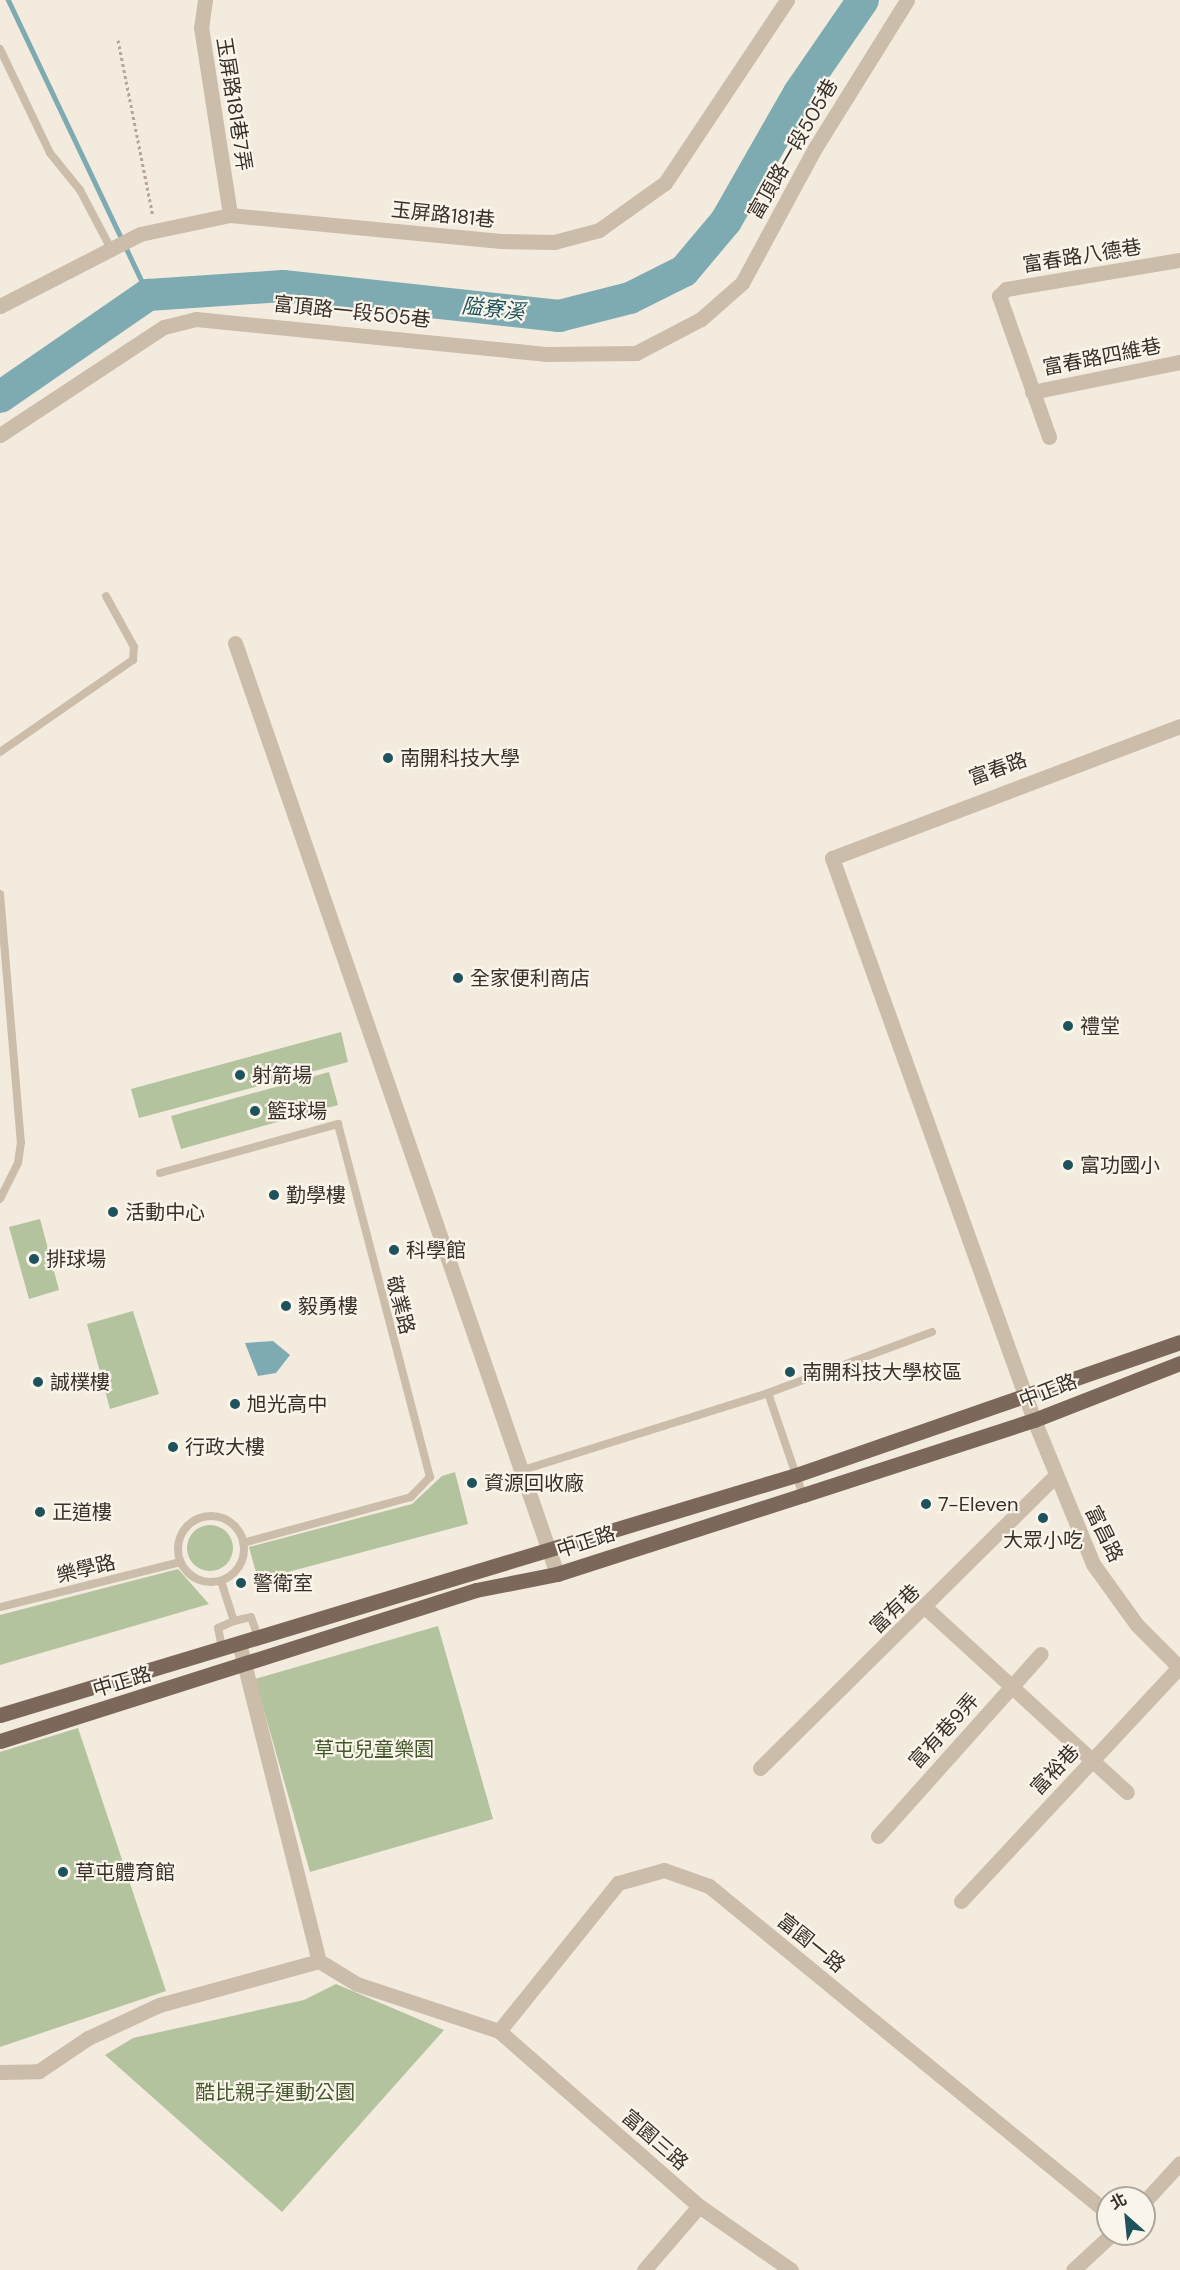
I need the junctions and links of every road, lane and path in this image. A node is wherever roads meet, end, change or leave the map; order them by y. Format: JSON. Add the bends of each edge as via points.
{"nodes":[{"id":1,"x":205,"y":0,"type":"edge"},
{"id":2,"x":787,"y":0,"type":"edge"},
{"id":3,"x":907,"y":0,"type":"edge"},
{"id":4,"x":118,"y":40,"type":"dead end"},
{"id":5,"x":0,"y":48,"type":"edge"},
{"id":6,"x":230,"y":215,"type":"junction"},
{"id":7,"x":155,"y":229,"type":"junction"},
{"id":8,"x":110,"y":247,"type":"junction"},
{"id":9,"x":1180,"y":260,"type":"edge"},
{"id":10,"x":0,"y":306,"type":"edge"},
{"id":11,"x":1180,"y":362,"type":"edge"},
{"id":12,"x":1032,"y":392,"type":"junction"},
{"id":13,"x":0,"y":435,"type":"edge"},
{"id":14,"x":1049,"y":438,"type":"dead end"},
{"id":15,"x":106,"y":596,"type":"dead end"},
{"id":16,"x":235,"y":643,"type":"dead end"},
{"id":17,"x":1180,"y":726,"type":"edge"},
{"id":18,"x":0,"y":752,"type":"edge"},
{"id":19,"x":832,"y":858,"type":"joint"},
{"id":20,"x":0,"y":894,"type":"edge"},
{"id":21,"x":160,"y":1173,"type":"dead end"},
{"id":22,"x":0,"y":1199,"type":"edge"},
{"id":23,"x":932,"y":1332,"type":"dead end"},
{"id":24,"x":1180,"y":1342,"type":"edge"},
{"id":25,"x":1180,"y":1363,"type":"edge"},
{"id":26,"x":768,"y":1393,"type":"junction"},
{"id":27,"x":1025,"y":1397,"type":"junction"},
{"id":28,"x":1034,"y":1420,"type":"junction"},
{"id":29,"x":524,"y":1470,"type":"junction"},
{"id":30,"x":796,"y":1475,"type":"junction"},
{"id":31,"x":1055,"y":1476,"type":"junction"},
{"id":32,"x":803,"y":1495,"type":"junction"},
{"id":33,"x":243,"y":1543,"type":"junction"},
{"id":34,"x":550,"y":1552,"type":"junction"},
{"id":35,"x":180,"y":1562,"type":"junction"},
{"id":36,"x":557,"y":1574,"type":"junction"},
{"id":37,"x":221,"y":1581,"type":"junction"},
{"id":38,"x":0,"y":1607,"type":"edge"},
{"id":39,"x":927,"y":1609,"type":"junction"},
{"id":40,"x":234,"y":1621,"type":"junction"},
{"id":41,"x":258,"y":1637,"type":"junction"},
{"id":42,"x":239,"y":1643,"type":"junction"},
{"id":43,"x":222,"y":1648,"type":"junction"},
{"id":44,"x":1041,"y":1654,"type":"dead end"},
{"id":45,"x":246,"y":1666,"type":"junction"},
{"id":46,"x":1180,"y":1667,"type":"edge"},
{"id":47,"x":1013,"y":1685,"type":"junction"},
{"id":48,"x":0,"y":1715,"type":"edge"},
{"id":49,"x":0,"y":1741,"type":"edge"},
{"id":50,"x":1093,"y":1760,"type":"junction"},
{"id":51,"x":760,"y":1768,"type":"dead end"},
{"id":52,"x":1127,"y":1792,"type":"dead end"},
{"id":53,"x":878,"y":1836,"type":"dead end"},
{"id":54,"x":961,"y":1901,"type":"dead end"},
{"id":55,"x":319,"y":1961,"type":"junction"},
{"id":56,"x":499,"y":2031,"type":"junction"},
{"id":57,"x":0,"y":2072,"type":"edge"},
{"id":58,"x":1180,"y":2163,"type":"edge"},
{"id":59,"x":1156,"y":2189,"type":"edge"},
{"id":60,"x":1096,"y":2202,"type":"edge"},
{"id":61,"x":699,"y":2206,"type":"junction"},
{"id":62,"x":1100,"y":2246,"type":"edge"},
{"id":63,"x":644,"y":2270,"type":"edge"},
{"id":64,"x":791,"y":2270,"type":"edge"},
{"id":65,"x":1073,"y":2270,"type":"edge"}],
"edges":[{"from":1,"to":6,"type":"street","name":"玉屏路181巷7弄","via":[[201,27]]},
{"from":2,"to":6,"type":"street","name":"玉屏路181巷","via":[[665,183],[625,217],[578,238],[501,241]]},
{"from":3,"to":13,"type":"street","name":"富頂路一段505巷","via":[[815,148],[742,283],[701,319],[636,353],[545,354],[196,319],[164,327]]},
{"from":4,"to":7,"type":"path"},
{"from":5,"to":8,"type":"lane","via":[[50,153],[80,190]]},
{"from":6,"to":7,"type":"street","name":"玉屏路181巷"},
{"from":7,"to":8,"type":"street","name":"玉屏路181巷"},
{"from":8,"to":10,"type":"street","name":"玉屏路181巷"},
{"from":9,"to":12,"type":"street","name":"富春路八德巷","via":[[1006,289],[999,296]]},
{"from":11,"to":12,"type":"street","name":"富春路四維巷"},
{"from":12,"to":14,"type":"street","name":"富春路八德巷"},
{"from":15,"to":18,"type":"lane","via":[[134,647],[133,660]]},
{"from":16,"to":29,"type":"street"},
{"from":17,"to":19,"type":"street","name":"富春路"},
{"from":19,"to":27,"type":"street","name":"富昌路"},
{"from":20,"to":22,"type":"lane","via":[[21,1142],[18,1163]]},
{"from":21,"to":33,"type":"lane","name":"敬業路","via":[[338,1124],[430,1477],[411,1497]]},
{"from":23,"to":26,"type":"lane"},
{"from":24,"to":27,"type":"main road","name":"中正路"},
{"from":25,"to":28,"type":"main road","name":"中正路"},
{"from":26,"to":29,"type":"lane"},
{"from":26,"to":30,"type":"lane"},
{"from":27,"to":28,"type":"street","name":"富昌路"},
{"from":27,"to":30,"type":"main road","name":"中正路"},
{"from":28,"to":31,"type":"street","name":"富昌路"},
{"from":28,"to":32,"type":"main road","name":"中正路"},
{"from":29,"to":34,"type":"street"},
{"from":30,"to":32,"type":"lane"},
{"from":30,"to":34,"type":"main road","name":"中正路"},
{"from":31,"to":39,"type":"street","name":"富有巷"},
{"from":31,"to":46,"type":"street","name":"富昌路","via":[[1092,1564],[1137,1625]]},
{"from":32,"to":36,"type":"main road","name":"中正路"},
{"from":33,"to":35,"type":"lane","via":[[232,1523],[200,1518],[182,1532]]},
{"from":33,"to":37,"type":"lane","via":[[240,1565]]},
{"from":34,"to":36,"type":"street"},
{"from":34,"to":41,"type":"main road","name":"中正路"},
{"from":35,"to":37,"type":"lane","via":[[193,1578]]},
{"from":35,"to":38,"type":"lane","name":"樂學路"},
{"from":36,"to":45,"type":"main road","name":"中正路","via":[[476,1590]]},
{"from":37,"to":40,"type":"lane"},
{"from":39,"to":47,"type":"street"},
{"from":39,"to":51,"type":"street","name":"富有巷"},
{"from":40,"to":41,"type":"lane","via":[[251,1617]]},
{"from":40,"to":43,"type":"lane","via":[[218,1628]]},
{"from":41,"to":42,"type":"main road","name":"中正路"},
{"from":42,"to":43,"type":"main road","name":"中正路"},
{"from":42,"to":45,"type":"street"},
{"from":43,"to":48,"type":"main road","name":"中正路"},
{"from":44,"to":47,"type":"street","name":"富有巷9弄"},
{"from":45,"to":49,"type":"main road","name":"中正路"},
{"from":45,"to":55,"type":"street"},
{"from":46,"to":50,"type":"street","name":"富裕巷"},
{"from":47,"to":50,"type":"street"},
{"from":47,"to":53,"type":"street","name":"富有巷9弄"},
{"from":50,"to":52,"type":"street"},
{"from":50,"to":54,"type":"street","name":"富裕巷"},
{"from":55,"to":56,"type":"street","via":[[357,1984]]},
{"from":55,"to":57,"type":"street","via":[[159,2005],[88,2038],[39,2071]]},
{"from":56,"to":60,"type":"street","name":"富園一路","via":[[618,1883],[664,1870],[709,1886]]},
{"from":56,"to":61,"type":"street","name":"富園三路"},
{"from":58,"to":59,"type":"street"},
{"from":61,"to":63,"type":"street"},
{"from":61,"to":64,"type":"street","name":"富園三路"},
{"from":62,"to":65,"type":"street"}]}
